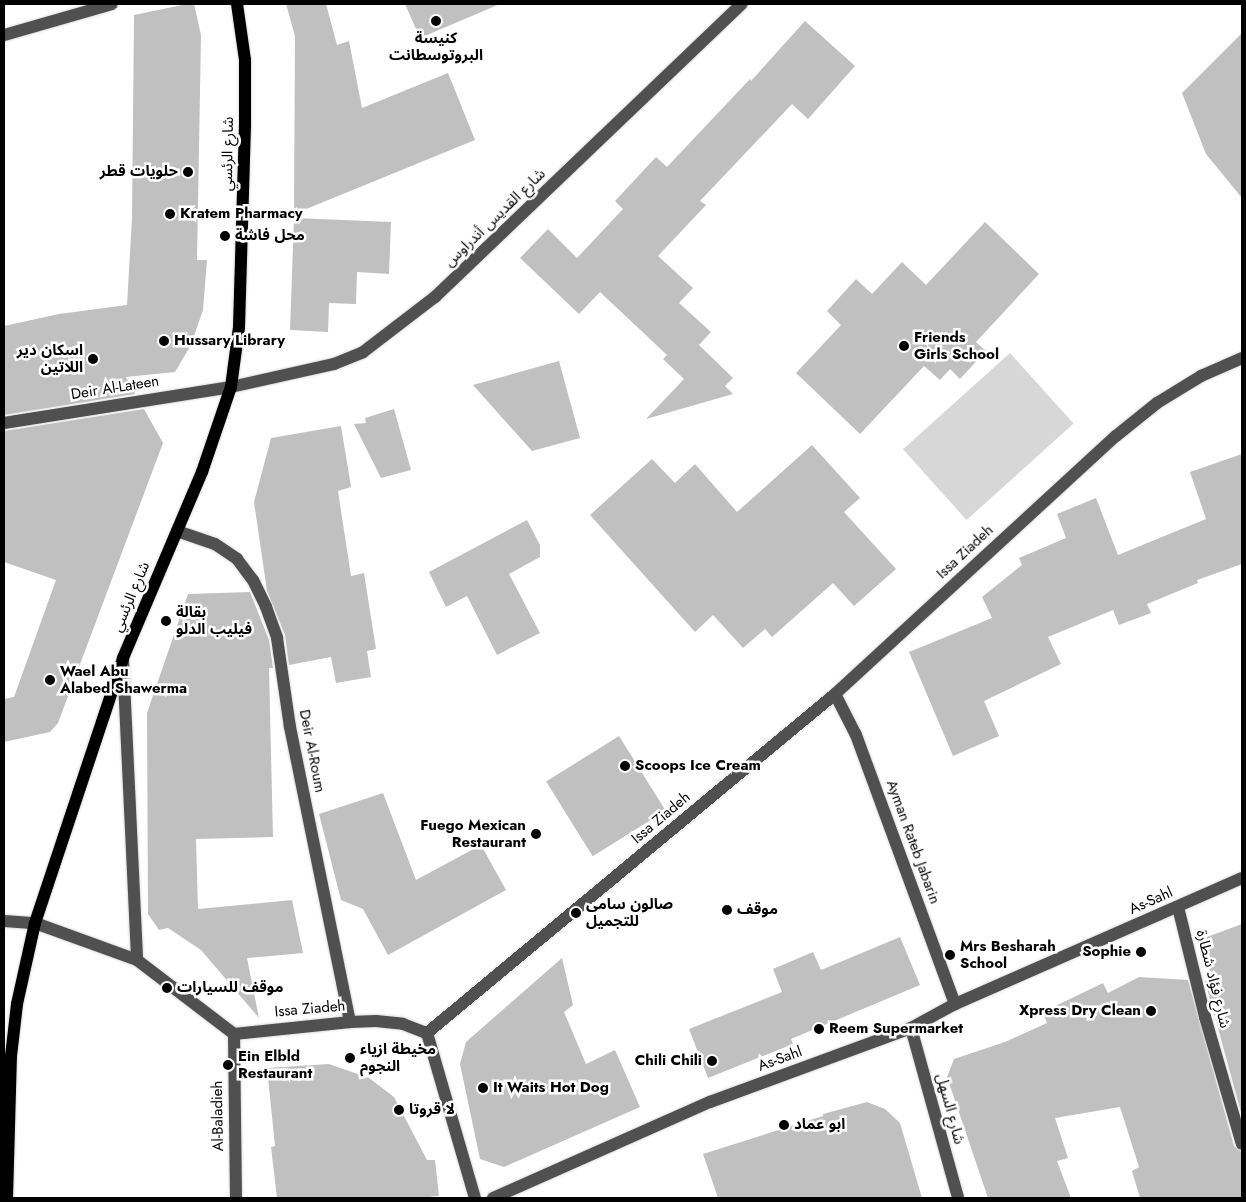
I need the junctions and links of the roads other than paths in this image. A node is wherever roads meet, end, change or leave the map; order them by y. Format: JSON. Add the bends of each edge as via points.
{"nodes":[{"id":1,"x":112,"y":4,"type":"edge"},
{"id":2,"x":236,"y":4,"type":"edge"},
{"id":3,"x":742,"y":4,"type":"edge"},
{"id":4,"x":4,"y":35,"type":"edge"},
{"id":5,"x":1242,"y":358,"type":"edge"},
{"id":6,"x":231,"y":387,"type":"junction"},
{"id":7,"x":4,"y":423,"type":"edge"},
{"id":8,"x":177,"y":531,"type":"junction"},
{"id":9,"x":123,"y":658,"type":"junction"},
{"id":10,"x":835,"y":694,"type":"junction"},
{"id":11,"x":1242,"y":878,"type":"edge"},
{"id":12,"x":1178,"y":907,"type":"junction"},
{"id":13,"x":4,"y":921,"type":"edge"},
{"id":14,"x":35,"y":923,"type":"junction"},
{"id":15,"x":137,"y":960,"type":"junction"},
{"id":16,"x":955,"y":1004,"type":"junction"},
{"id":17,"x":350,"y":1022,"type":"junction"},
{"id":18,"x":911,"y":1028,"type":"junction"},
{"id":19,"x":427,"y":1033,"type":"junction"},
{"id":20,"x":234,"y":1034,"type":"junction"},
{"id":21,"x":1242,"y":1144,"type":"edge"},
{"id":22,"x":7,"y":1198,"type":"edge"},
{"id":23,"x":236,"y":1198,"type":"edge"},
{"id":24,"x":475,"y":1198,"type":"edge"},
{"id":25,"x":493,"y":1198,"type":"edge"},
{"id":26,"x":958,"y":1198,"type":"edge"}],
"edges":[{"from":1,"to":4,"type":"street"},
{"from":2,"to":6,"type":"main road","name":"شارع الرئسي","via":[[245,60],[245,134],[239,327]]},
{"from":3,"to":6,"type":"street","name":"شارع القديس أندراوس","via":[[436,298],[363,352],[334,364]]},
{"from":5,"to":10,"type":"street","name":"Issa Ziadeh","via":[[1201,376],[1157,403],[1116,436]]},
{"from":6,"to":7,"type":"street","name":"Deir Al-Lateen"},
{"from":6,"to":8,"type":"main road","name":"شارع الرئسي","via":[[202,472]]},
{"from":8,"to":9,"type":"main road","name":"شارع الرئسي"},
{"from":8,"to":17,"type":"street","name":"Deir Al-Roum","via":[[215,544],[238,559],[256,586],[277,638],[290,727]]},
{"from":9,"to":14,"type":"main road","name":"شارع الرئسي"},
{"from":9,"to":15,"type":"street"},
{"from":10,"to":16,"type":"street","name":"Ayman Rateb Jabarin","via":[[856,735]]},
{"from":10,"to":19,"type":"street","name":"Issa Ziadeh"},
{"from":11,"to":12,"type":"street","name":"As-Sahl"},
{"from":12,"to":16,"type":"street","name":"As-Sahl"},
{"from":12,"to":21,"type":"street","name":"شارع فؤاد شطارة","via":[[1205,1017]]},
{"from":13,"to":14,"type":"street"},
{"from":14,"to":15,"type":"street"},
{"from":14,"to":22,"type":"main road","name":"شارع الرئسي","via":[[19,995],[11,1056]]},
{"from":15,"to":20,"type":"street"},
{"from":16,"to":18,"type":"street","name":"As-Sahl"},
{"from":17,"to":19,"type":"street","name":"Issa Ziadeh","via":[[402,1024]]},
{"from":17,"to":20,"type":"street","name":"Issa Ziadeh"},
{"from":18,"to":25,"type":"street","name":"As-Sahl","via":[[710,1102]]},
{"from":18,"to":26,"type":"street","name":"شارع السهل"},
{"from":19,"to":24,"type":"street"},
{"from":20,"to":23,"type":"street","name":"Al-Baladieh"}]}
